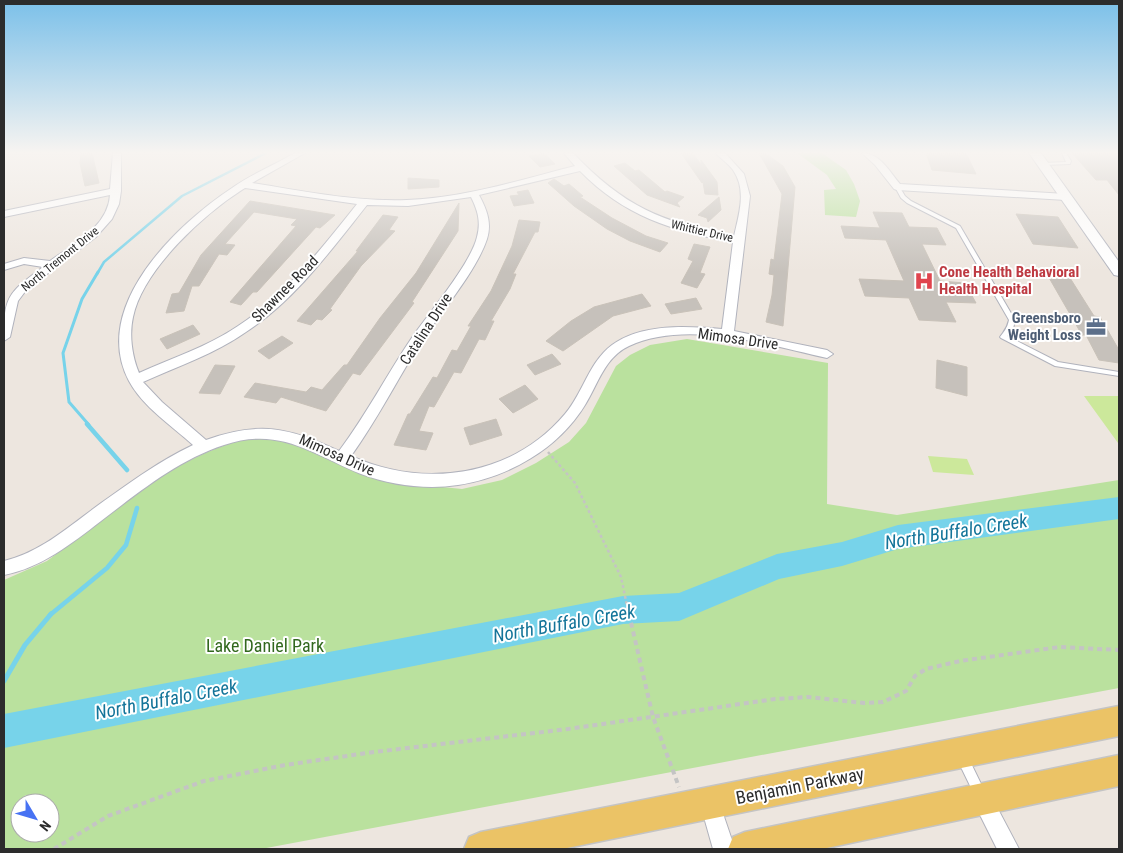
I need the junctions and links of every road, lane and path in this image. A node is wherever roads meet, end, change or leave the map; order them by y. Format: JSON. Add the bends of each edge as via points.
{"nodes":[{"id":1,"x":107,"y":193,"type":"edge"},
{"id":2,"x":116,"y":193,"type":"edge"},
{"id":3,"x":233,"y":193,"type":"edge"},
{"id":4,"x":299,"y":193,"type":"edge"},
{"id":5,"x":479,"y":193,"type":"edge"},
{"id":6,"x":610,"y":193,"type":"edge"},
{"id":7,"x":745,"y":193,"type":"edge"},
{"id":8,"x":900,"y":193,"type":"edge"},
{"id":9,"x":995,"y":193,"type":"edge"},
{"id":10,"x":1063,"y":193,"type":"edge"},
{"id":11,"x":474,"y":194,"type":"junction"},
{"id":12,"x":1066,"y":197,"type":"junction"},
{"id":13,"x":364,"y":202,"type":"junction"},
{"id":14,"x":4,"y":214,"type":"edge"},
{"id":15,"x":739,"y":240,"type":"junction"},
{"id":16,"x":52,"y":265,"type":"junction"},
{"id":17,"x":4,"y":267,"type":"edge"},
{"id":18,"x":1119,"y":272,"type":"edge"},
{"id":19,"x":5,"y":315,"type":"edge"},
{"id":20,"x":728,"y":334,"type":"junction"},
{"id":21,"x":4,"y":336,"type":"edge"},
{"id":22,"x":827,"y":354,"type":"dead end"},
{"id":23,"x":1119,"y":374,"type":"edge"},
{"id":24,"x":136,"y":380,"type":"junction"},
{"id":25,"x":541,"y":444,"type":"junction"},
{"id":26,"x":203,"y":446,"type":"junction"},
{"id":27,"x":342,"y":457,"type":"junction"},
{"id":28,"x":4,"y":568,"type":"edge"},
{"id":29,"x":1119,"y":650,"type":"edge"},
{"id":30,"x":653,"y":716,"type":"junction"},
{"id":31,"x":1119,"y":722,"type":"edge"},
{"id":32,"x":961,"y":754,"type":"junction"},
{"id":33,"x":1119,"y":770,"type":"edge"},
{"id":34,"x":982,"y":799,"type":"junction"},
{"id":35,"x":698,"y":805,"type":"junction"},
{"id":36,"x":54,"y":849,"type":"edge"},
{"id":37,"x":481,"y":849,"type":"edge"},
{"id":38,"x":724,"y":849,"type":"edge"},
{"id":39,"x":745,"y":849,"type":"edge"},
{"id":40,"x":1008,"y":849,"type":"edge"}],
"edges":[{"from":1,"to":14,"type":"street"},
{"from":2,"to":16,"type":"street","name":"North Tremont Drive","via":[[107,219],[92,235]]},
{"from":3,"to":24,"type":"street","via":[[173,245],[138,292],[127,316],[126,359]]},
{"from":4,"to":13,"type":"street"},
{"from":5,"to":11,"type":"street"},
{"from":6,"to":15,"type":"street","name":"Whittier Drive","via":[[661,221]]},
{"from":7,"to":15,"type":"street"},
{"from":8,"to":23,"type":"lane","via":[[909,202],[958,227],[1012,320],[1003,337],[1057,364]]},
{"from":9,"to":12,"type":"street"},
{"from":10,"to":12,"type":"street"},
{"from":11,"to":13,"type":"street","via":[[408,203]]},
{"from":11,"to":27,"type":"street","name":"Catalina Drive","via":[[485,222],[482,239],[472,259]]},
{"from":12,"to":18,"type":"street"},
{"from":13,"to":24,"type":"street","name":"Shawnee Road","via":[[259,318],[215,345]]},
{"from":15,"to":20,"type":"street"},
{"from":16,"to":17,"type":"street","via":[[24,261]]},
{"from":16,"to":19,"type":"street","name":"North Tremont Drive","via":[[24,287],[12,300]]},
{"from":19,"to":21,"type":"street","name":"North Tremont Drive"},
{"from":20,"to":22,"type":"street","name":"Mimosa Drive"},
{"from":20,"to":25,"type":"street","name":"Mimosa Drive","via":[[677,332],[624,343],[605,358],[567,422]]},
{"from":24,"to":26,"type":"street","via":[[146,395]]},
{"from":25,"to":27,"type":"street","name":"Mimosa Drive","via":[[500,467],[458,479],[385,476]]},
{"from":25,"to":30,"type":"path","via":[[575,483],[621,577]]},
{"from":26,"to":27,"type":"street","name":"Mimosa Drive","via":[[244,433],[267,431],[294,436]]},
{"from":26,"to":28,"type":"street","name":"Mimosa Drive","via":[[146,479],[46,552]]},
{"from":29,"to":30,"type":"path","via":[[1060,647],[960,661],[926,669],[915,676],[906,691],[883,702],[775,698]]},
{"from":30,"to":35,"type":"path","via":[[668,752]]},
{"from":30,"to":36,"type":"path","via":[[374,752],[204,781],[108,816]]},
{"from":31,"to":32,"type":"main road","name":"Benjamin Parkway"},
{"from":32,"to":34,"type":"lane"},
{"from":32,"to":35,"type":"main road","name":"Benjamin Parkway"},
{"from":33,"to":34,"type":"main road"},
{"from":34,"to":39,"type":"main road"},
{"from":34,"to":40,"type":"street"},
{"from":35,"to":37,"type":"main road","name":"Benjamin Parkway"},
{"from":35,"to":38,"type":"street"}]}
